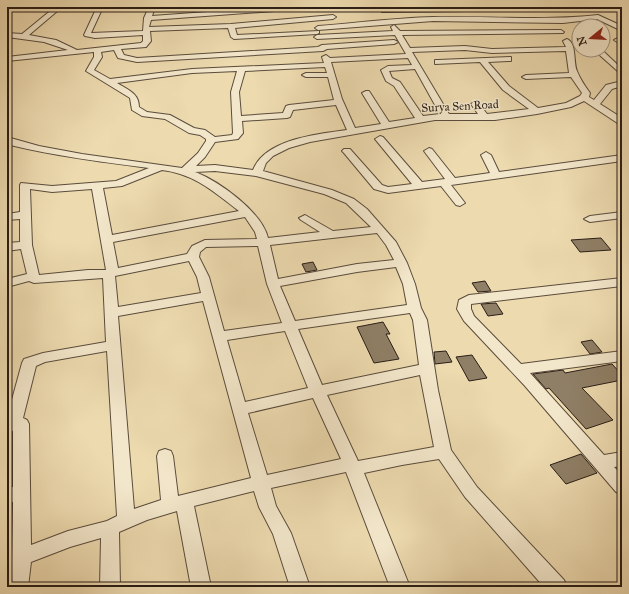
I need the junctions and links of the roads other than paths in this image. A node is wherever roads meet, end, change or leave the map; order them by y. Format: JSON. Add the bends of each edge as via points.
{"nodes":[{"id":1,"x":21,"y":7,"type":"edge"},
{"id":2,"x":29,"y":7,"type":"edge"},
{"id":3,"x":59,"y":7,"type":"edge"},
{"id":4,"x":100,"y":7,"type":"edge"},
{"id":5,"x":152,"y":7,"type":"edge"},
{"id":6,"x":302,"y":7,"type":"edge"},
{"id":7,"x":7,"y":8,"type":"edge"},
{"id":8,"x":381,"y":8,"type":"edge"},
{"id":9,"x":556,"y":8,"type":"edge"},
{"id":10,"x":333,"y":17,"type":"dead end"},
{"id":11,"x":147,"y":18,"type":"junction"},
{"id":12,"x":589,"y":18,"type":"edge"},
{"id":13,"x":600,"y":18,"type":"edge"},
{"id":14,"x":557,"y":20,"type":"junction"},
{"id":15,"x":571,"y":20,"type":"edge"},
{"id":16,"x":390,"y":21,"type":"junction"},
{"id":17,"x":611,"y":24,"type":"edge"},
{"id":18,"x":232,"y":26,"type":"junction"},
{"id":19,"x":622,"y":30,"type":"edge"},
{"id":20,"x":146,"y":31,"type":"junction"},
{"id":21,"x":561,"y":32,"type":"junction"},
{"id":22,"x":398,"y":33,"type":"junction"},
{"id":23,"x":7,"y":35,"type":"edge"},
{"id":24,"x":24,"y":36,"type":"junction"},
{"id":25,"x":320,"y":41,"type":"junction"},
{"id":26,"x":404,"y":41,"type":"junction"},
{"id":27,"x":266,"y":44,"type":"dead end"},
{"id":28,"x":118,"y":48,"type":"junction"},
{"id":29,"x":570,"y":49,"type":"junction"},
{"id":30,"x":96,"y":50,"type":"junction"},
{"id":31,"x":77,"y":53,"type":"junction"},
{"id":32,"x":410,"y":53,"type":"junction"},
{"id":33,"x":193,"y":57,"type":"junction"},
{"id":34,"x":564,"y":58,"type":"junction"},
{"id":35,"x":606,"y":58,"type":"edge"},
{"id":36,"x":7,"y":59,"type":"edge"},
{"id":37,"x":483,"y":61,"type":"junction"},
{"id":38,"x":438,"y":62,"type":"dead end"},
{"id":39,"x":327,"y":63,"type":"junction"},
{"id":40,"x":418,"y":67,"type":"junction"},
{"id":41,"x":241,"y":70,"type":"junction"},
{"id":42,"x":196,"y":71,"type":"junction"},
{"id":43,"x":622,"y":73,"type":"edge"},
{"id":44,"x":306,"y":75,"type":"dead end"},
{"id":45,"x":331,"y":75,"type":"junction"},
{"id":46,"x":574,"y":75,"type":"junction"},
{"id":47,"x":526,"y":78,"type":"dead end"},
{"id":48,"x":109,"y":82,"type":"junction"},
{"id":49,"x":622,"y":83,"type":"edge"},
{"id":50,"x":366,"y":93,"type":"dead end"},
{"id":51,"x":584,"y":98,"type":"junction"},
{"id":52,"x":339,"y":102,"type":"junction"},
{"id":53,"x":475,"y":104,"type":"dead end"},
{"id":54,"x":595,"y":104,"type":"junction"},
{"id":55,"x":537,"y":111,"type":"junction"},
{"id":56,"x":612,"y":114,"type":"junction"},
{"id":57,"x":622,"y":114,"type":"edge"},
{"id":58,"x":446,"y":116,"type":"junction"},
{"id":59,"x":484,"y":117,"type":"junction"},
{"id":60,"x":238,"y":119,"type":"junction"},
{"id":61,"x":420,"y":120,"type":"junction"},
{"id":62,"x":622,"y":123,"type":"edge"},
{"id":63,"x":386,"y":125,"type":"junction"},
{"id":64,"x":352,"y":131,"type":"junction"},
{"id":65,"x":380,"y":139,"type":"dead end"},
{"id":66,"x":7,"y":140,"type":"edge"},
{"id":67,"x":211,"y":140,"type":"junction"},
{"id":68,"x":346,"y":151,"type":"dead end"},
{"id":69,"x":429,"y":151,"type":"dead end"},
{"id":70,"x":486,"y":155,"type":"dead end"},
{"id":71,"x":622,"y":158,"type":"edge"},
{"id":72,"x":162,"y":167,"type":"junction"},
{"id":73,"x":184,"y":170,"type":"junction"},
{"id":74,"x":257,"y":173,"type":"junction"},
{"id":75,"x":496,"y":175,"type":"junction"},
{"id":76,"x":448,"y":182,"type":"junction"},
{"id":77,"x":97,"y":186,"type":"junction"},
{"id":78,"x":420,"y":186,"type":"junction"},
{"id":79,"x":460,"y":203,"type":"dead end"},
{"id":80,"x":248,"y":213,"type":"junction"},
{"id":81,"x":26,"y":215,"type":"junction"},
{"id":82,"x":622,"y":215,"type":"edge"},
{"id":83,"x":7,"y":218,"type":"edge"},
{"id":84,"x":304,"y":218,"type":"dead end"},
{"id":85,"x":590,"y":219,"type":"dead end"},
{"id":86,"x":380,"y":230,"type":"junction"},
{"id":87,"x":332,"y":235,"type":"junction"},
{"id":88,"x":106,"y":240,"type":"junction"},
{"id":89,"x":263,"y":242,"type":"junction"},
{"id":90,"x":26,"y":245,"type":"junction"},
{"id":91,"x":7,"y":247,"type":"edge"},
{"id":92,"x":193,"y":257,"type":"junction"},
{"id":93,"x":401,"y":263,"type":"junction"},
{"id":94,"x":110,"y":273,"type":"junction"},
{"id":95,"x":32,"y":276,"type":"junction"},
{"id":96,"x":622,"y":282,"type":"edge"},
{"id":97,"x":7,"y":283,"type":"edge"},
{"id":98,"x":272,"y":284,"type":"junction"},
{"id":99,"x":207,"y":296,"type":"junction"},
{"id":100,"x":414,"y":308,"type":"junction"},
{"id":101,"x":110,"y":313,"type":"junction"},
{"id":102,"x":290,"y":326,"type":"junction"},
{"id":103,"x":218,"y":335,"type":"junction"},
{"id":104,"x":114,"y":345,"type":"junction"},
{"id":105,"x":622,"y":356,"type":"edge"},
{"id":106,"x":427,"y":368,"type":"junction"},
{"id":107,"x":518,"y":369,"type":"junction"},
{"id":108,"x":317,"y":392,"type":"junction"},
{"id":109,"x":239,"y":409,"type":"junction"},
{"id":110,"x":10,"y":425,"type":"edge"},
{"id":111,"x":444,"y":452,"type":"junction"},
{"id":112,"x":165,"y":456,"type":"dead end"},
{"id":113,"x":622,"y":459,"type":"edge"},
{"id":114,"x":599,"y":462,"type":"junction"},
{"id":115,"x":352,"y":466,"type":"junction"},
{"id":116,"x":261,"y":484,"type":"junction"},
{"id":117,"x":622,"y":487,"type":"edge"},
{"id":118,"x":14,"y":494,"type":"edge"},
{"id":119,"x":177,"y":504,"type":"junction"},
{"id":120,"x":118,"y":524,"type":"junction"},
{"id":121,"x":22,"y":557,"type":"junction"},
{"id":122,"x":14,"y":584,"type":"edge"},
{"id":123,"x":110,"y":587,"type":"edge"},
{"id":124,"x":201,"y":587,"type":"edge"},
{"id":125,"x":300,"y":587,"type":"edge"},
{"id":126,"x":400,"y":587,"type":"edge"},
{"id":127,"x":557,"y":587,"type":"edge"}],
"edges":[{"from":1,"to":2,"type":"street"},
{"from":1,"to":7,"type":"street"},
{"from":3,"to":24,"type":"street"},
{"from":4,"to":20,"type":"street","via":[[87,33],[89,36]]},
{"from":5,"to":11,"type":"street"},
{"from":6,"to":11,"type":"street"},
{"from":8,"to":9,"type":"street"},
{"from":8,"to":16,"type":"street"},
{"from":9,"to":14,"type":"street"},
{"from":10,"to":18,"type":"street"},
{"from":11,"to":20,"type":"street"},
{"from":12,"to":13,"type":"street"},
{"from":14,"to":15,"type":"street"},
{"from":14,"to":16,"type":"street"},
{"from":14,"to":21,"type":"street"},
{"from":16,"to":22,"type":"street"},
{"from":16,"to":25,"type":"street","via":[[319,28]]},
{"from":17,"to":19,"type":"street"},
{"from":18,"to":20,"type":"street"},
{"from":18,"to":25,"type":"street","via":[[234,37]]},
{"from":20,"to":28,"type":"street","via":[[147,41],[144,44]]},
{"from":21,"to":22,"type":"street"},
{"from":21,"to":29,"type":"street"},
{"from":22,"to":25,"type":"street"},
{"from":22,"to":26,"type":"street"},
{"from":23,"to":24,"type":"street"},
{"from":24,"to":31,"type":"street","via":[[66,46]]},
{"from":25,"to":26,"type":"street","via":[[362,45]]},
{"from":25,"to":27,"type":"street"},
{"from":25,"to":33,"type":"street"},
{"from":25,"to":39,"type":"street"},
{"from":26,"to":32,"type":"street"},
{"from":28,"to":30,"type":"street"},
{"from":28,"to":33,"type":"street","via":[[121,56],[137,60]]},
{"from":29,"to":32,"type":"street","via":[[492,51],[465,48]]},
{"from":29,"to":34,"type":"street"},
{"from":30,"to":31,"type":"street"},
{"from":30,"to":48,"type":"street","via":[[98,57],[90,71]]},
{"from":31,"to":36,"type":"street"},
{"from":32,"to":39,"type":"street"},
{"from":32,"to":40,"type":"street"},
{"from":33,"to":42,"type":"street"},
{"from":34,"to":37,"type":"street"},
{"from":34,"to":46,"type":"street","via":[[570,62]]},
{"from":35,"to":43,"type":"street"},
{"from":37,"to":38,"type":"street"},
{"from":37,"to":55,"type":"street","via":[[506,88]]},
{"from":39,"to":41,"type":"street"},
{"from":39,"to":45,"type":"street"},
{"from":40,"to":58,"type":"street"},
{"from":40,"to":61,"type":"street","via":[[385,70]]},
{"from":41,"to":42,"type":"street"},
{"from":41,"to":60,"type":"street","via":[[235,88]]},
{"from":42,"to":48,"type":"street"},
{"from":44,"to":45,"type":"street"},
{"from":45,"to":52,"type":"street"},
{"from":46,"to":47,"type":"street"},
{"from":46,"to":51,"type":"street","via":[[586,93]]},
{"from":48,"to":67,"type":"street","via":[[133,96],[136,101],[135,108],[140,112],[167,117],[192,131],[202,132]]},
{"from":49,"to":54,"type":"street","via":[[609,87]]},
{"from":50,"to":63,"type":"street"},
{"from":51,"to":54,"type":"street"},
{"from":51,"to":55,"type":"street","name":"Surya Sen Road","via":[[568,105]]},
{"from":52,"to":60,"type":"street","via":[[289,108],[287,114]]},
{"from":52,"to":64,"type":"street"},
{"from":53,"to":59,"type":"street"},
{"from":54,"to":56,"type":"street"},
{"from":55,"to":59,"type":"street","name":"Surya Sen Road"},
{"from":56,"to":57,"type":"street"},
{"from":56,"to":62,"type":"street"},
{"from":58,"to":59,"type":"street","name":"Surya Sen Road"},
{"from":58,"to":61,"type":"street","name":"Surya Sen Road"},
{"from":60,"to":67,"type":"street","via":[[238,133],[235,137]]},
{"from":61,"to":63,"type":"street","name":"Surya Sen Road"},
{"from":63,"to":64,"type":"street","name":"Surya Sen Road"},
{"from":64,"to":74,"type":"street","name":"Surya Sen Road","via":[[286,146],[265,158]]},
{"from":65,"to":78,"type":"street"},
{"from":66,"to":72,"type":"street","via":[[82,157]]},
{"from":67,"to":73,"type":"street","via":[[202,155]]},
{"from":68,"to":78,"type":"street","via":[[382,189]]},
{"from":69,"to":76,"type":"street"},
{"from":70,"to":75,"type":"street"},
{"from":71,"to":75,"type":"street"},
{"from":72,"to":73,"type":"street"},
{"from":72,"to":77,"type":"street","via":[[118,184]]},
{"from":73,"to":74,"type":"street","via":[[215,168]]},
{"from":73,"to":80,"type":"street","via":[[203,179]]},
{"from":74,"to":86,"type":"street","via":[[314,188],[350,201]]},
{"from":75,"to":76,"type":"street"},
{"from":76,"to":78,"type":"street"},
{"from":76,"to":79,"type":"street"},
{"from":77,"to":81,"type":"street","via":[[52,189],[25,185]]},
{"from":77,"to":88,"type":"street"},
{"from":80,"to":88,"type":"street"},
{"from":80,"to":89,"type":"street","via":[[261,232]]},
{"from":81,"to":83,"type":"street"},
{"from":81,"to":90,"type":"street"},
{"from":82,"to":85,"type":"street"},
{"from":84,"to":87,"type":"street"},
{"from":86,"to":87,"type":"street"},
{"from":86,"to":93,"type":"street","via":[[392,245]]},
{"from":87,"to":89,"type":"street"},
{"from":88,"to":94,"type":"street"},
{"from":89,"to":92,"type":"street","via":[[205,244],[197,246]]},
{"from":89,"to":98,"type":"street"},
{"from":90,"to":91,"type":"street"},
{"from":90,"to":95,"type":"street"},
{"from":92,"to":94,"type":"street"},
{"from":92,"to":99,"type":"street","via":[[203,277]]},
{"from":93,"to":98,"type":"street","via":[[356,268]]},
{"from":93,"to":100,"type":"street"},
{"from":94,"to":95,"type":"street","via":[[34,279]]},
{"from":94,"to":101,"type":"street"},
{"from":95,"to":97,"type":"street"},
{"from":96,"to":107,"type":"street","via":[[482,298],[464,303],[464,309],[470,318]]},
{"from":98,"to":102,"type":"street"},
{"from":99,"to":101,"type":"street"},
{"from":99,"to":103,"type":"street"},
{"from":100,"to":102,"type":"street"},
{"from":100,"to":106,"type":"street","via":[[420,320]]},
{"from":101,"to":104,"type":"street"},
{"from":102,"to":103,"type":"street","via":[[229,336]]},
{"from":102,"to":108,"type":"street"},
{"from":103,"to":109,"type":"street"},
{"from":104,"to":110,"type":"street","via":[[29,363]]},
{"from":104,"to":120,"type":"street"},
{"from":105,"to":107,"type":"street"},
{"from":106,"to":108,"type":"street"},
{"from":106,"to":111,"type":"street"},
{"from":107,"to":114,"type":"street"},
{"from":108,"to":109,"type":"street"},
{"from":108,"to":115,"type":"street"},
{"from":109,"to":116,"type":"street"},
{"from":110,"to":118,"type":"street","via":[[21,424]]},
{"from":111,"to":115,"type":"street"},
{"from":111,"to":127,"type":"street","via":[[471,492]]},
{"from":112,"to":119,"type":"street"},
{"from":113,"to":114,"type":"street"},
{"from":114,"to":117,"type":"street"},
{"from":115,"to":116,"type":"street"},
{"from":115,"to":126,"type":"street"},
{"from":116,"to":119,"type":"street","via":[[217,492]]},
{"from":116,"to":125,"type":"street","via":[[268,507],[282,533]]},
{"from":118,"to":121,"type":"street"},
{"from":119,"to":120,"type":"street","via":[[143,513]]},
{"from":119,"to":124,"type":"street","via":[[191,544]]},
{"from":120,"to":121,"type":"street","via":[[68,539]]},
{"from":120,"to":123,"type":"street"},
{"from":121,"to":122,"type":"street"}]}
